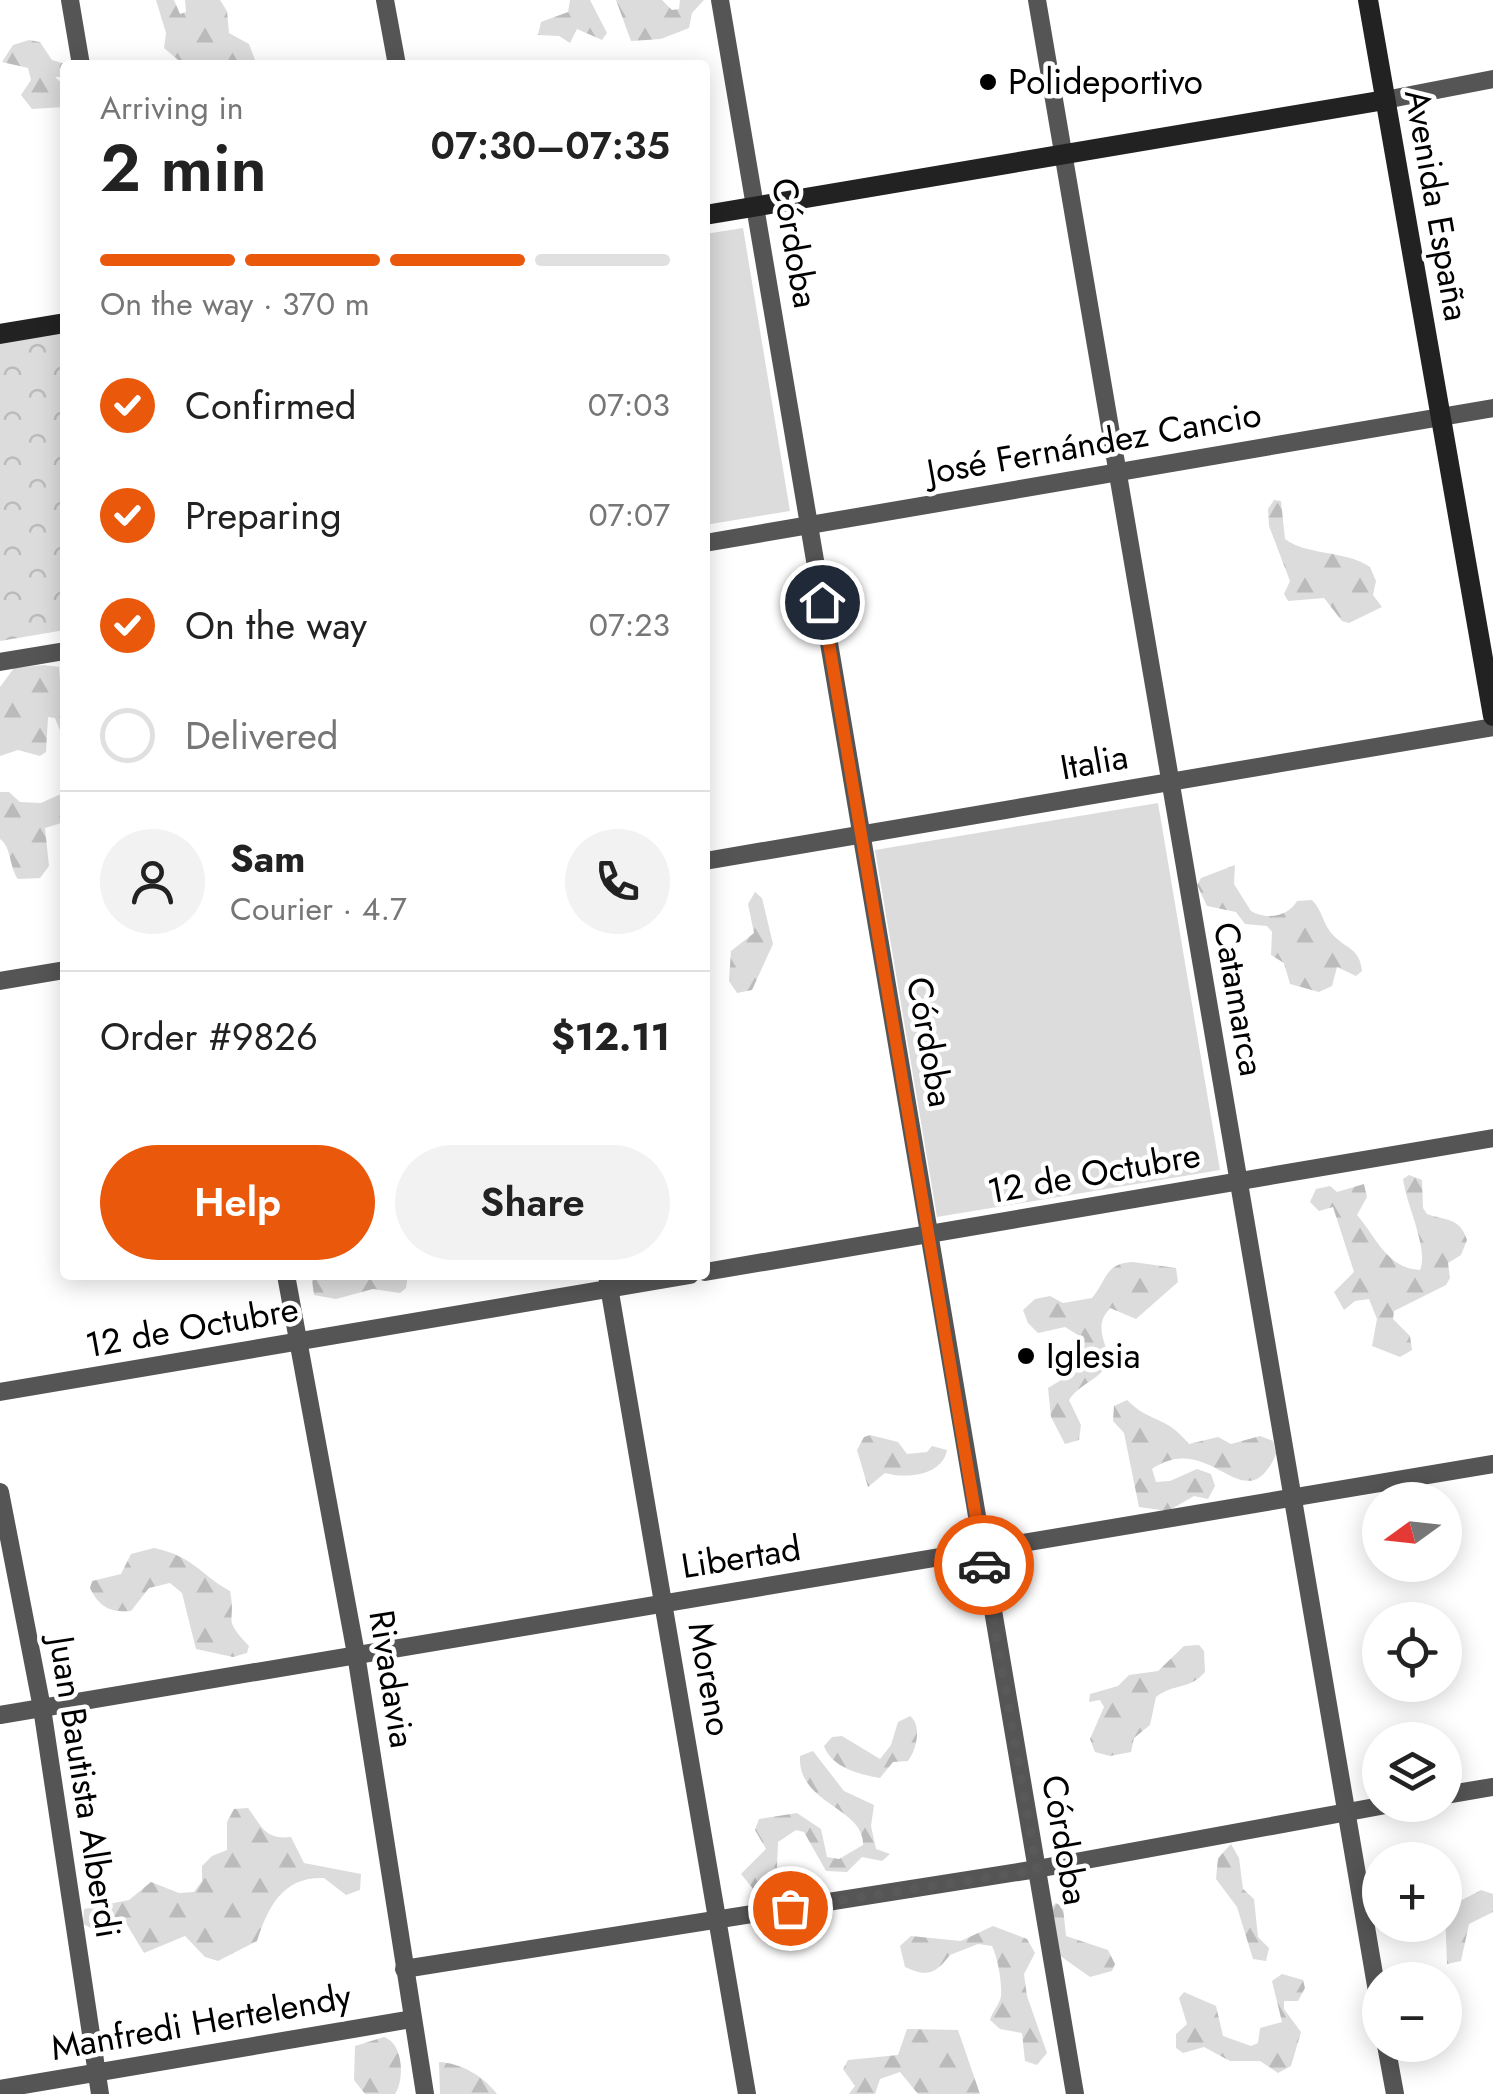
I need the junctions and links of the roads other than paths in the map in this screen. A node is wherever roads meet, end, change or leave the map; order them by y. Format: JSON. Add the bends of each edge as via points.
{"nodes":[{"id":1,"x":70,"y":0,"type":"edge"},
{"id":2,"x":385,"y":0,"type":"edge"},
{"id":3,"x":720,"y":0,"type":"edge"},
{"id":4,"x":1038,"y":0,"type":"edge"},
{"id":5,"x":1368,"y":0,"type":"edge"},
{"id":6,"x":80,"y":60,"type":"edge"},
{"id":7,"x":396,"y":60,"type":"edge"},
{"id":8,"x":1493,"y":79,"type":"edge"},
{"id":9,"x":1385,"y":100,"type":"junction"},
{"id":10,"x":1061,"y":155,"type":"junction"},
{"id":11,"x":756,"y":206,"type":"junction"},
{"id":12,"x":710,"y":214,"type":"edge"},
{"id":13,"x":60,"y":324,"type":"edge"},
{"id":14,"x":0,"y":334,"type":"edge"},
{"id":15,"x":1493,"y":408,"type":"edge"},
{"id":16,"x":1442,"y":417,"type":"junction"},
{"id":17,"x":1116,"y":473,"type":"junction"},
{"id":18,"x":809,"y":525,"type":"junction"},
{"id":19,"x":710,"y":541,"type":"edge"},
{"id":20,"x":60,"y":653,"type":"edge"},
{"id":21,"x":0,"y":662,"type":"edge"},
{"id":22,"x":1493,"y":716,"type":"edge"},
{"id":23,"x":1493,"y":727,"type":"edge"},
{"id":24,"x":1168,"y":782,"type":"junction"},
{"id":25,"x":862,"y":834,"type":"junction"},
{"id":26,"x":710,"y":860,"type":"edge"},
{"id":27,"x":60,"y":971,"type":"edge"},
{"id":28,"x":0,"y":981,"type":"edge"},
{"id":29,"x":1493,"y":1138,"type":"edge"},
{"id":30,"x":1238,"y":1182,"type":"junction"},
{"id":31,"x":930,"y":1234,"type":"junction"},
{"id":32,"x":710,"y":1271,"type":"edge"},
{"id":33,"x":287,"y":1280,"type":"edge"},
{"id":34,"x":608,"y":1282,"type":"edge"},
{"id":35,"x":297,"y":1342,"type":"junction"},
{"id":36,"x":0,"y":1392,"type":"edge"},
{"id":37,"x":1493,"y":1464,"type":"edge"},
{"id":38,"x":0,"y":1492,"type":"edge"},
{"id":39,"x":1293,"y":1500,"type":"junction"},
{"id":40,"x":981,"y":1550,"type":"junction"},
{"id":41,"x":664,"y":1602,"type":"junction"},
{"id":42,"x":356,"y":1654,"type":"junction"},
{"id":43,"x":42,"y":1708,"type":"junction"},
{"id":44,"x":0,"y":1714,"type":"edge"},
{"id":45,"x":1493,"y":1787,"type":"edge"},
{"id":46,"x":1462,"y":1792,"type":"edge"},
{"id":47,"x":1362,"y":1809,"type":"edge"},
{"id":48,"x":1346,"y":1812,"type":"junction"},
{"id":49,"x":1037,"y":1870,"type":"junction"},
{"id":50,"x":719,"y":1920,"type":"junction"},
{"id":51,"x":1372,"y":1962,"type":"edge"},
{"id":52,"x":404,"y":1969,"type":"junction"},
{"id":53,"x":412,"y":2019,"type":"junction"},
{"id":54,"x":1389,"y":2062,"type":"edge"},
{"id":55,"x":96,"y":2073,"type":"junction"},
{"id":56,"x":0,"y":2089,"type":"edge"},
{"id":57,"x":100,"y":2094,"type":"edge"},
{"id":58,"x":425,"y":2094,"type":"edge"},
{"id":59,"x":747,"y":2094,"type":"edge"},
{"id":60,"x":1075,"y":2094,"type":"edge"},
{"id":61,"x":1395,"y":2094,"type":"edge"}],
"edges":[{"from":1,"to":6,"type":"street"},
{"from":2,"to":7,"type":"street"},
{"from":3,"to":11,"type":"street","name":"Córdoba"},
{"from":4,"to":10,"type":"street","name":"Catamarca"},
{"from":5,"to":9,"type":"main road","name":"Avenida España"},
{"from":8,"to":9,"type":"street"},
{"from":9,"to":10,"type":"main road"},
{"from":9,"to":16,"type":"main road","name":"Avenida España"},
{"from":10,"to":11,"type":"main road"},
{"from":10,"to":17,"type":"street","name":"Catamarca"},
{"from":11,"to":12,"type":"main road"},
{"from":11,"to":18,"type":"street","name":"Córdoba"},
{"from":13,"to":14,"type":"main road"},
{"from":15,"to":16,"type":"street","name":"José Fernández Cancio"},
{"from":16,"to":17,"type":"street","name":"José Fernández Cancio"},
{"from":16,"to":22,"type":"main road","name":"Avenida España"},
{"from":17,"to":18,"type":"street","name":"José Fernández Cancio"},
{"from":17,"to":24,"type":"street","name":"Catamarca"},
{"from":18,"to":19,"type":"street","name":"José Fernández Cancio"},
{"from":18,"to":25,"type":"street","name":"Córdoba"},
{"from":20,"to":21,"type":"street"},
{"from":23,"to":24,"type":"street","name":"Italia"},
{"from":24,"to":25,"type":"street","name":"Italia"},
{"from":24,"to":30,"type":"street","name":"Catamarca"},
{"from":25,"to":26,"type":"street","name":"Italia"},
{"from":25,"to":31,"type":"street","name":"Córdoba"},
{"from":27,"to":28,"type":"street"},
{"from":29,"to":30,"type":"street","name":"12 de Octubre"},
{"from":30,"to":31,"type":"street","name":"12 de Octubre"},
{"from":30,"to":39,"type":"street","name":"Catamarca"},
{"from":31,"to":32,"type":"street","name":"12 de Octubre"},
{"from":31,"to":40,"type":"street","name":"Córdoba"},
{"from":33,"to":35,"type":"street","name":"Rivadavia"},
{"from":34,"to":35,"type":"street","name":"12 de Octubre"},
{"from":34,"to":41,"type":"street","name":"Moreno"},
{"from":35,"to":36,"type":"street","name":"12 de Octubre"},
{"from":35,"to":42,"type":"street","name":"Rivadavia"},
{"from":37,"to":39,"type":"street","name":"Libertad"},
{"from":38,"to":43,"type":"street","name":"Juan Bautista Alberdi"},
{"from":39,"to":40,"type":"street","name":"Libertad"},
{"from":39,"to":48,"type":"street","name":"Catamarca"},
{"from":40,"to":41,"type":"street","name":"Libertad"},
{"from":40,"to":49,"type":"street","name":"Córdoba"},
{"from":41,"to":42,"type":"street","name":"Libertad"},
{"from":41,"to":50,"type":"street","name":"Moreno"},
{"from":42,"to":43,"type":"street","name":"Libertad"},
{"from":42,"to":52,"type":"street","name":"Rivadavia"},
{"from":43,"to":44,"type":"street","name":"Libertad"},
{"from":43,"to":55,"type":"street","name":"Juan Bautista Alberdi"},
{"from":45,"to":46,"type":"street"},
{"from":47,"to":48,"type":"street"},
{"from":48,"to":49,"type":"street"},
{"from":48,"to":51,"type":"street","name":"Catamarca"},
{"from":49,"to":50,"type":"street"},
{"from":49,"to":60,"type":"street","name":"Córdoba"},
{"from":50,"to":52,"type":"street"},
{"from":50,"to":59,"type":"street","name":"Moreno"},
{"from":52,"to":53,"type":"street","name":"Rivadavia"},
{"from":53,"to":55,"type":"street","name":"Manfredi Hertelendy"},
{"from":53,"to":58,"type":"street","name":"Rivadavia"},
{"from":54,"to":61,"type":"street"},
{"from":55,"to":56,"type":"street","name":"Manfredi Hertelendy"},
{"from":55,"to":57,"type":"street","name":"Juan Bautista Alberdi"}]}
